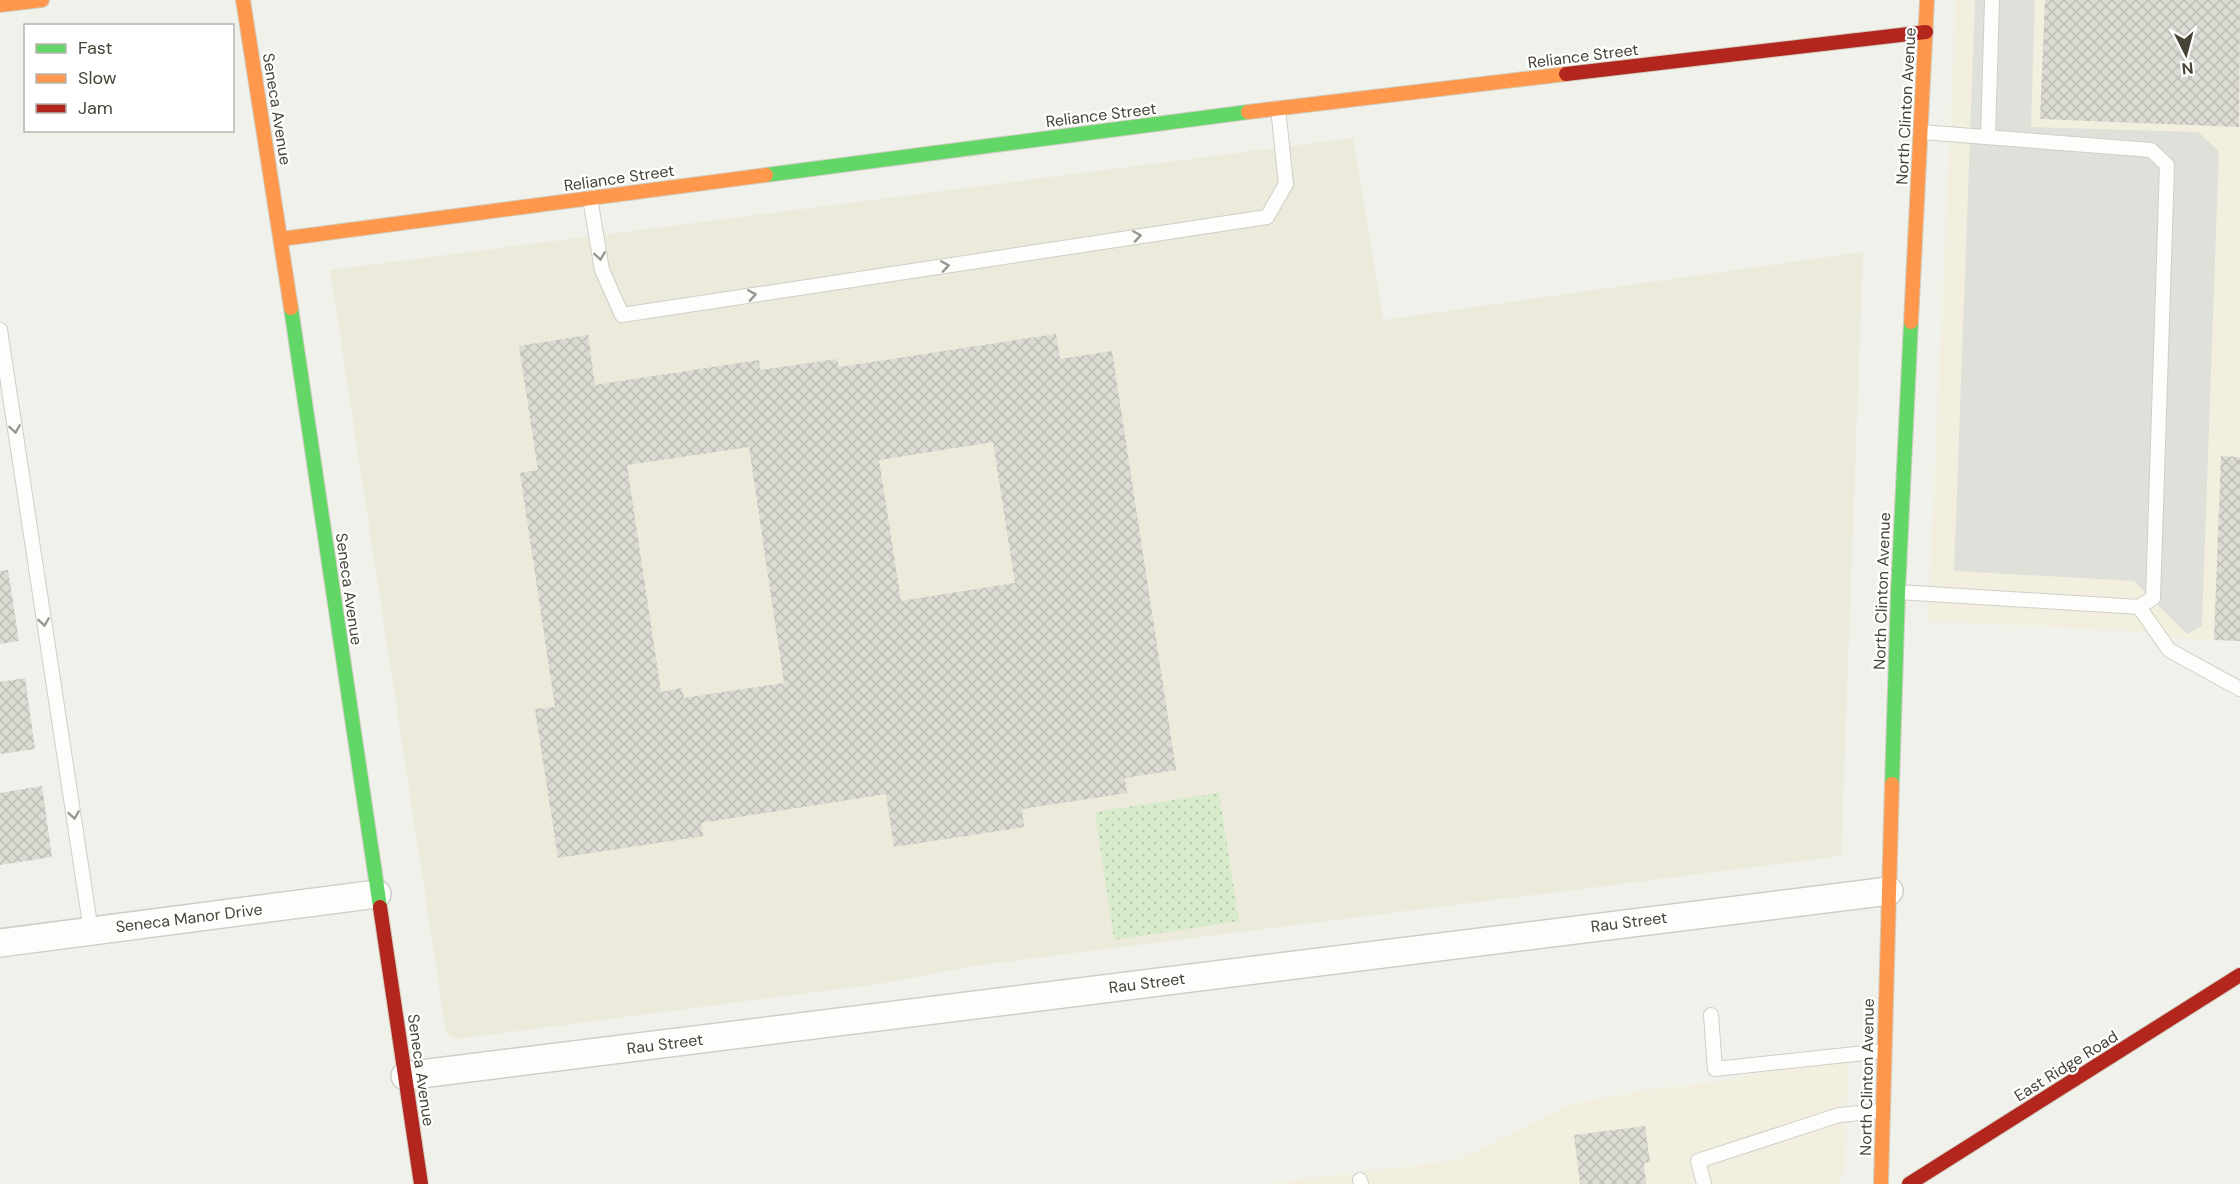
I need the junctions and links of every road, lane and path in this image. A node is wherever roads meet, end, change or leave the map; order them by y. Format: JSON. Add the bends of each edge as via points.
{"nodes":[{"id":1,"x":42,"y":0,"type":"edge"},
{"id":2,"x":243,"y":0,"type":"edge"},
{"id":3,"x":1927,"y":0,"type":"edge"},
{"id":4,"x":1992,"y":0,"type":"edge"},
{"id":5,"x":0,"y":5,"type":"edge"},
{"id":6,"x":1926,"y":32,"type":"junction"},
{"id":7,"x":1278,"y":108,"type":"junction"},
{"id":8,"x":1921,"y":132,"type":"junction"},
{"id":9,"x":1988,"y":137,"type":"junction"},
{"id":10,"x":590,"y":198,"type":"junction"},
{"id":11,"x":281,"y":239,"type":"junction"},
{"id":12,"x":0,"y":330,"type":"edge"},
{"id":13,"x":1898,"y":592,"type":"junction"},
{"id":14,"x":2139,"y":607,"type":"junction"},
{"id":15,"x":2240,"y":689,"type":"edge"},
{"id":16,"x":1889,"y":891,"type":"junction"},
{"id":17,"x":377,"y":894,"type":"junction"},
{"id":18,"x":91,"y":931,"type":"junction"},
{"id":19,"x":0,"y":943,"type":"edge"},
{"id":20,"x":2240,"y":975,"type":"edge"},
{"id":21,"x":1711,"y":1015,"type":"dead end"},
{"id":22,"x":1882,"y":1051,"type":"junction"},
{"id":23,"x":405,"y":1076,"type":"junction"},
{"id":24,"x":1882,"y":1111,"type":"junction"},
{"id":25,"x":421,"y":1184,"type":"edge"},
{"id":26,"x":1704,"y":1184,"type":"edge"},
{"id":27,"x":1881,"y":1184,"type":"edge"},
{"id":28,"x":1909,"y":1184,"type":"edge"}],
"edges":[{"from":1,"to":5,"type":"main road"},
{"from":2,"to":11,"type":"main road","name":"Seneca Avenue"},
{"from":3,"to":6,"type":"main road","name":"North Clinton Avenue"},
{"from":4,"to":9,"type":"lane"},
{"from":6,"to":7,"type":"main road","name":"Reliance Street"},
{"from":6,"to":8,"type":"main road","name":"North Clinton Avenue"},
{"from":7,"to":10,"type":"main road","name":"Reliance Street"},
{"from":10,"to":7,"type":"lane","one_way":true,"via":[[602,270],[622,315],[1267,217],[1286,184]]},
{"from":8,"to":9,"type":"lane"},
{"from":8,"to":13,"type":"main road","name":"North Clinton Avenue"},
{"from":9,"to":14,"type":"lane","via":[[2151,150],[2167,165],[2153,598]]},
{"from":10,"to":11,"type":"main road","name":"Reliance Street"},
{"from":11,"to":17,"type":"main road","name":"Seneca Avenue"},
{"from":12,"to":18,"type":"lane","one_way":true},
{"from":13,"to":14,"type":"lane"},
{"from":13,"to":16,"type":"main road","name":"North Clinton Avenue"},
{"from":14,"to":15,"type":"lane","via":[[2169,650]]},
{"from":16,"to":22,"type":"main road","name":"North Clinton Avenue"},
{"from":16,"to":23,"type":"street","name":"Rau Street"},
{"from":17,"to":18,"type":"street","name":"Seneca Manor Drive"},
{"from":17,"to":23,"type":"main road","name":"Seneca Avenue"},
{"from":18,"to":19,"type":"street","name":"Seneca Manor Drive"},
{"from":20,"to":28,"type":"main road","name":"East Ridge Road"},
{"from":21,"to":22,"type":"lane","via":[[1715,1069]]},
{"from":22,"to":24,"type":"main road","name":"North Clinton Avenue"},
{"from":23,"to":25,"type":"main road","name":"Seneca Avenue"},
{"from":24,"to":26,"type":"lane","via":[[1839,1115],[1698,1161]]},
{"from":24,"to":27,"type":"main road","name":"North Clinton Avenue"}]}
